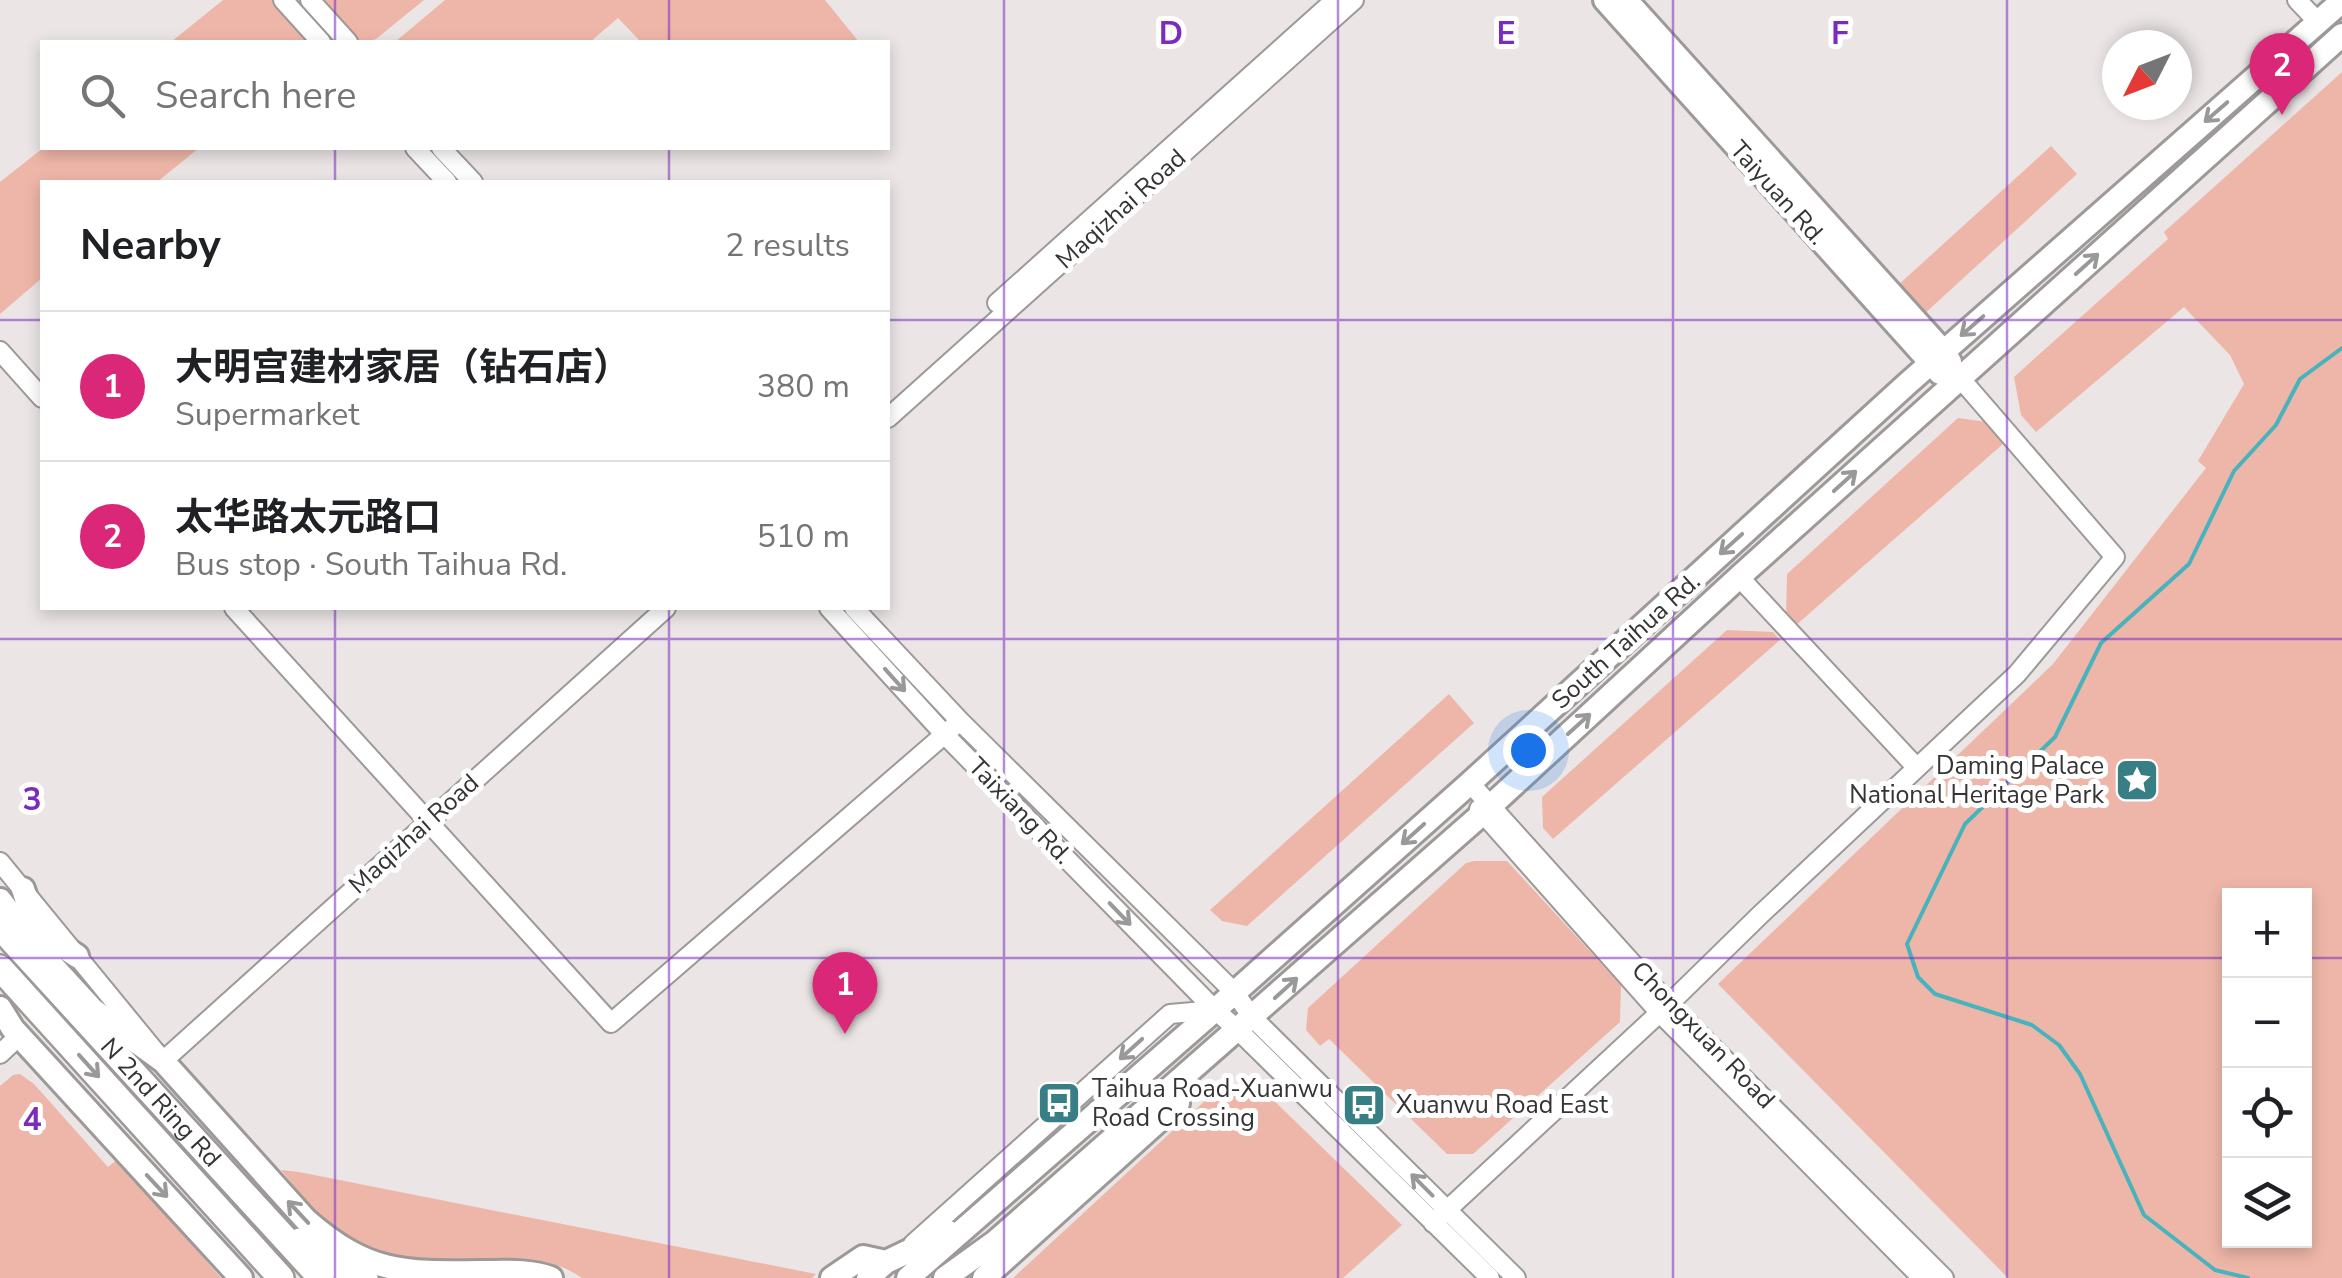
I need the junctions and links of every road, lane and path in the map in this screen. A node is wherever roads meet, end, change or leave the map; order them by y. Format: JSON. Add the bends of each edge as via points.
{"nodes":[{"id":1,"x":283,"y":0,"type":"edge"},
{"id":2,"x":310,"y":0,"type":"edge"},
{"id":3,"x":1335,"y":0,"type":"edge"},
{"id":4,"x":1354,"y":0,"type":"edge"},
{"id":5,"x":1605,"y":0,"type":"edge"},
{"id":6,"x":1626,"y":0,"type":"edge"},
{"id":7,"x":2298,"y":0,"type":"edge"},
{"id":8,"x":2342,"y":1,"type":"edge"},
{"id":9,"x":2318,"y":22,"type":"junction"},
{"id":10,"x":2342,"y":35,"type":"edge"},
{"id":11,"x":319,"y":40,"type":"edge"},
{"id":12,"x":346,"y":40,"type":"edge"},
{"id":13,"x":417,"y":150,"type":"edge"},
{"id":14,"x":444,"y":150,"type":"edge"},
{"id":15,"x":445,"y":180,"type":"edge"},
{"id":16,"x":471,"y":180,"type":"edge"},
{"id":17,"x":0,"y":351,"type":"edge"},
{"id":18,"x":1937,"y":357,"type":"junction"},
{"id":19,"x":1956,"y":382,"type":"junction"},
{"id":20,"x":40,"y":396,"type":"edge"},
{"id":21,"x":890,"y":399,"type":"edge"},
{"id":22,"x":890,"y":416,"type":"edge"},
{"id":23,"x":1739,"y":577,"type":"junction"},
{"id":24,"x":236,"y":610,"type":"edge"},
{"id":25,"x":664,"y":610,"type":"edge"},
{"id":26,"x":831,"y":610,"type":"edge"},
{"id":27,"x":856,"y":610,"type":"edge"},
{"id":28,"x":960,"y":721,"type":"junction"},
{"id":29,"x":945,"y":735,"type":"junction"},
{"id":30,"x":1917,"y":768,"type":"junction"},
{"id":31,"x":1466,"y":786,"type":"junction"},
{"id":32,"x":1487,"y":808,"type":"junction"},
{"id":33,"x":428,"y":820,"type":"junction"},
{"id":34,"x":0,"y":862,"type":"edge"},
{"id":35,"x":23,"y":889,"type":"junction"},
{"id":36,"x":3,"y":912,"type":"edge"},
{"id":37,"x":37,"y":930,"type":"junction"},
{"id":38,"x":77,"y":956,"type":"junction"},
{"id":39,"x":48,"y":961,"type":"junction"},
{"id":40,"x":0,"y":968,"type":"edge"},
{"id":41,"x":0,"y":988,"type":"edge"},
{"id":42,"x":1234,"y":992,"type":"junction"},
{"id":43,"x":62,"y":994,"type":"junction"},
{"id":44,"x":0,"y":1008,"type":"edge"},
{"id":45,"x":1664,"y":1008,"type":"junction"},
{"id":46,"x":92,"y":1010,"type":"junction"},
{"id":47,"x":1214,"y":1010,"type":"junction"},
{"id":48,"x":43,"y":1016,"type":"junction"},
{"id":49,"x":1246,"y":1024,"type":"junction"},
{"id":50,"x":8,"y":1031,"type":"edge"},
{"id":51,"x":0,"y":1054,"type":"edge"},
{"id":52,"x":163,"y":1061,"type":"junction"},
{"id":53,"x":262,"y":1215,"type":"junction"},
{"id":54,"x":1440,"y":1216,"type":"junction"},
{"id":55,"x":975,"y":1220,"type":"junction"},
{"id":56,"x":996,"y":1242,"type":"junction"},
{"id":57,"x":251,"y":1245,"type":"junction"},
{"id":58,"x":894,"y":1258,"type":"junction"},
{"id":59,"x":241,"y":1278,"type":"edge"},
{"id":60,"x":268,"y":1278,"type":"edge"},
{"id":61,"x":281,"y":1278,"type":"edge"},
{"id":62,"x":320,"y":1278,"type":"edge"},
{"id":63,"x":365,"y":1278,"type":"edge"},
{"id":64,"x":552,"y":1278,"type":"edge"},
{"id":65,"x":832,"y":1278,"type":"edge"},
{"id":66,"x":868,"y":1278,"type":"edge"},
{"id":67,"x":908,"y":1278,"type":"edge"},
{"id":68,"x":945,"y":1278,"type":"edge"},
{"id":69,"x":964,"y":1278,"type":"edge"},
{"id":70,"x":984,"y":1278,"type":"edge"},
{"id":71,"x":1490,"y":1278,"type":"edge"},
{"id":72,"x":1516,"y":1278,"type":"edge"},
{"id":73,"x":1922,"y":1278,"type":"edge"},
{"id":74,"x":1944,"y":1278,"type":"edge"}],
"edges":[{"from":1,"to":11,"type":"street"},
{"from":2,"to":12,"type":"street"},
{"from":3,"to":21,"type":"street","name":"Maqizhai Road"},
{"from":4,"to":22,"type":"street","name":"Maqizhai Road"},
{"from":5,"to":18,"type":"main road","name":"Taiyuan Rd."},
{"from":6,"to":18,"type":"main road","name":"Taiyuan Rd."},
{"from":7,"to":9,"type":"street"},
{"from":8,"to":9,"type":"main road","name":"South Taihua Rd."},
{"from":9,"to":18,"type":"main road","name":"South Taihua Rd.","one_way":true},
{"from":19,"to":10,"type":"main road","name":"South Taihua Rd.","one_way":true},
{"from":13,"to":15,"type":"street"},
{"from":14,"to":16,"type":"street"},
{"from":17,"to":20,"type":"street"},
{"from":18,"to":19,"type":"main road","name":"Taiyuan Rd."},
{"from":18,"to":31,"type":"main road","name":"South Taihua Rd.","one_way":true},
{"from":23,"to":19,"type":"main road","name":"South Taihua Rd.","one_way":true},
{"from":19,"to":30,"type":"street","via":[[2115,557],[2017,674]]},
{"from":23,"to":30,"type":"street"},
{"from":32,"to":23,"type":"main road","name":"South Taihua Rd.","one_way":true},
{"from":24,"to":33,"type":"street"},
{"from":25,"to":33,"type":"street","name":"Maqizhai Road"},
{"from":26,"to":29,"type":"street","name":"Taixiang Rd.","one_way":true},
{"from":27,"to":28,"type":"street","name":"Taixiang Rd."},
{"from":28,"to":29,"type":"street"},
{"from":28,"to":42,"type":"street","name":"Taixiang Rd."},
{"from":29,"to":33,"type":"street","via":[[611,1023]]},
{"from":29,"to":47,"type":"street","name":"Taixiang Rd.","one_way":true},
{"from":30,"to":45,"type":"street"},
{"from":31,"to":32,"type":"street","name":"Chongxuan Road"},
{"from":31,"to":42,"type":"main road","name":"South Taihua Rd.","one_way":true},
{"from":32,"to":45,"type":"street","name":"Chongxuan Road"},
{"from":49,"to":32,"type":"main road","name":"South Taihua Rd.","one_way":true},
{"from":33,"to":52,"type":"street","name":"Maqizhai Road"},
{"from":34,"to":35,"type":"street"},
{"from":35,"to":37,"type":"main road"},
{"from":35,"to":38,"type":"street"},
{"from":36,"to":37,"type":"main road"},
{"from":36,"to":39,"type":"main road"},
{"from":36,"to":43,"type":"highway","name":"N 2nd Ring Rd"},
{"from":37,"to":38,"type":"main road"},
{"from":37,"to":39,"type":"main road"},
{"from":38,"to":52,"type":"street"},
{"from":39,"to":43,"type":"highway"},
{"from":39,"to":46,"type":"main road"},
{"from":40,"to":48,"type":"highway","name":"N 2nd Ring Rd"},
{"from":41,"to":48,"type":"highway"},
{"from":42,"to":47,"type":"main road","name":"South Taihua Rd."},
{"from":42,"to":49,"type":"street","name":"Taixiang Rd."},
{"from":43,"to":46,"type":"highway"},
{"from":43,"to":53,"type":"highway","name":"N 2nd Ring Rd"},
{"from":44,"to":50,"type":"main road"},
{"from":45,"to":54,"type":"street"},
{"from":45,"to":73,"type":"street","name":"Chongxuan Road"},
{"from":45,"to":74,"type":"street","name":"Chongxuan Road"},
{"from":46,"to":52,"type":"main road"},
{"from":47,"to":49,"type":"street","name":"Taixiang Rd."},
{"from":47,"to":55,"type":"main road","name":"South Taihua Rd."},
{"from":47,"to":58,"type":"street","one_way":true,"via":[[1170,1014]]},
{"from":48,"to":57,"type":"highway","name":"N 2nd Ring Rd","one_way":true},
{"from":49,"to":54,"type":"street"},
{"from":49,"to":56,"type":"main road","name":"South Taihua Rd."},
{"from":49,"to":70,"type":"main road","via":[[1218,1066]]},
{"from":50,"to":51,"type":"street"},
{"from":50,"to":59,"type":"main road","one_way":true},
{"from":64,"to":52,"type":"main road","one_way":true,"via":[[530,1272],[415,1273],[354,1256],[306,1220]]},
{"from":53,"to":62,"type":"highway","name":"N 2nd Ring Rd"},
{"from":53,"to":63,"type":"highway"},
{"from":54,"to":71,"type":"street"},
{"from":54,"to":72,"type":"street"},
{"from":55,"to":58,"type":"main road"},
{"from":55,"to":67,"type":"main road","name":"South Taihua Rd."},
{"from":56,"to":68,"type":"main road","name":"South Taihua Rd."},
{"from":56,"to":69,"type":"main road"},
{"from":57,"to":60,"type":"highway"},
{"from":57,"to":61,"type":"highway","name":"N 2nd Ring Rd"},
{"from":58,"to":65,"type":"main road","via":[[863,1257]]},
{"from":58,"to":66,"type":"main road"}]}
